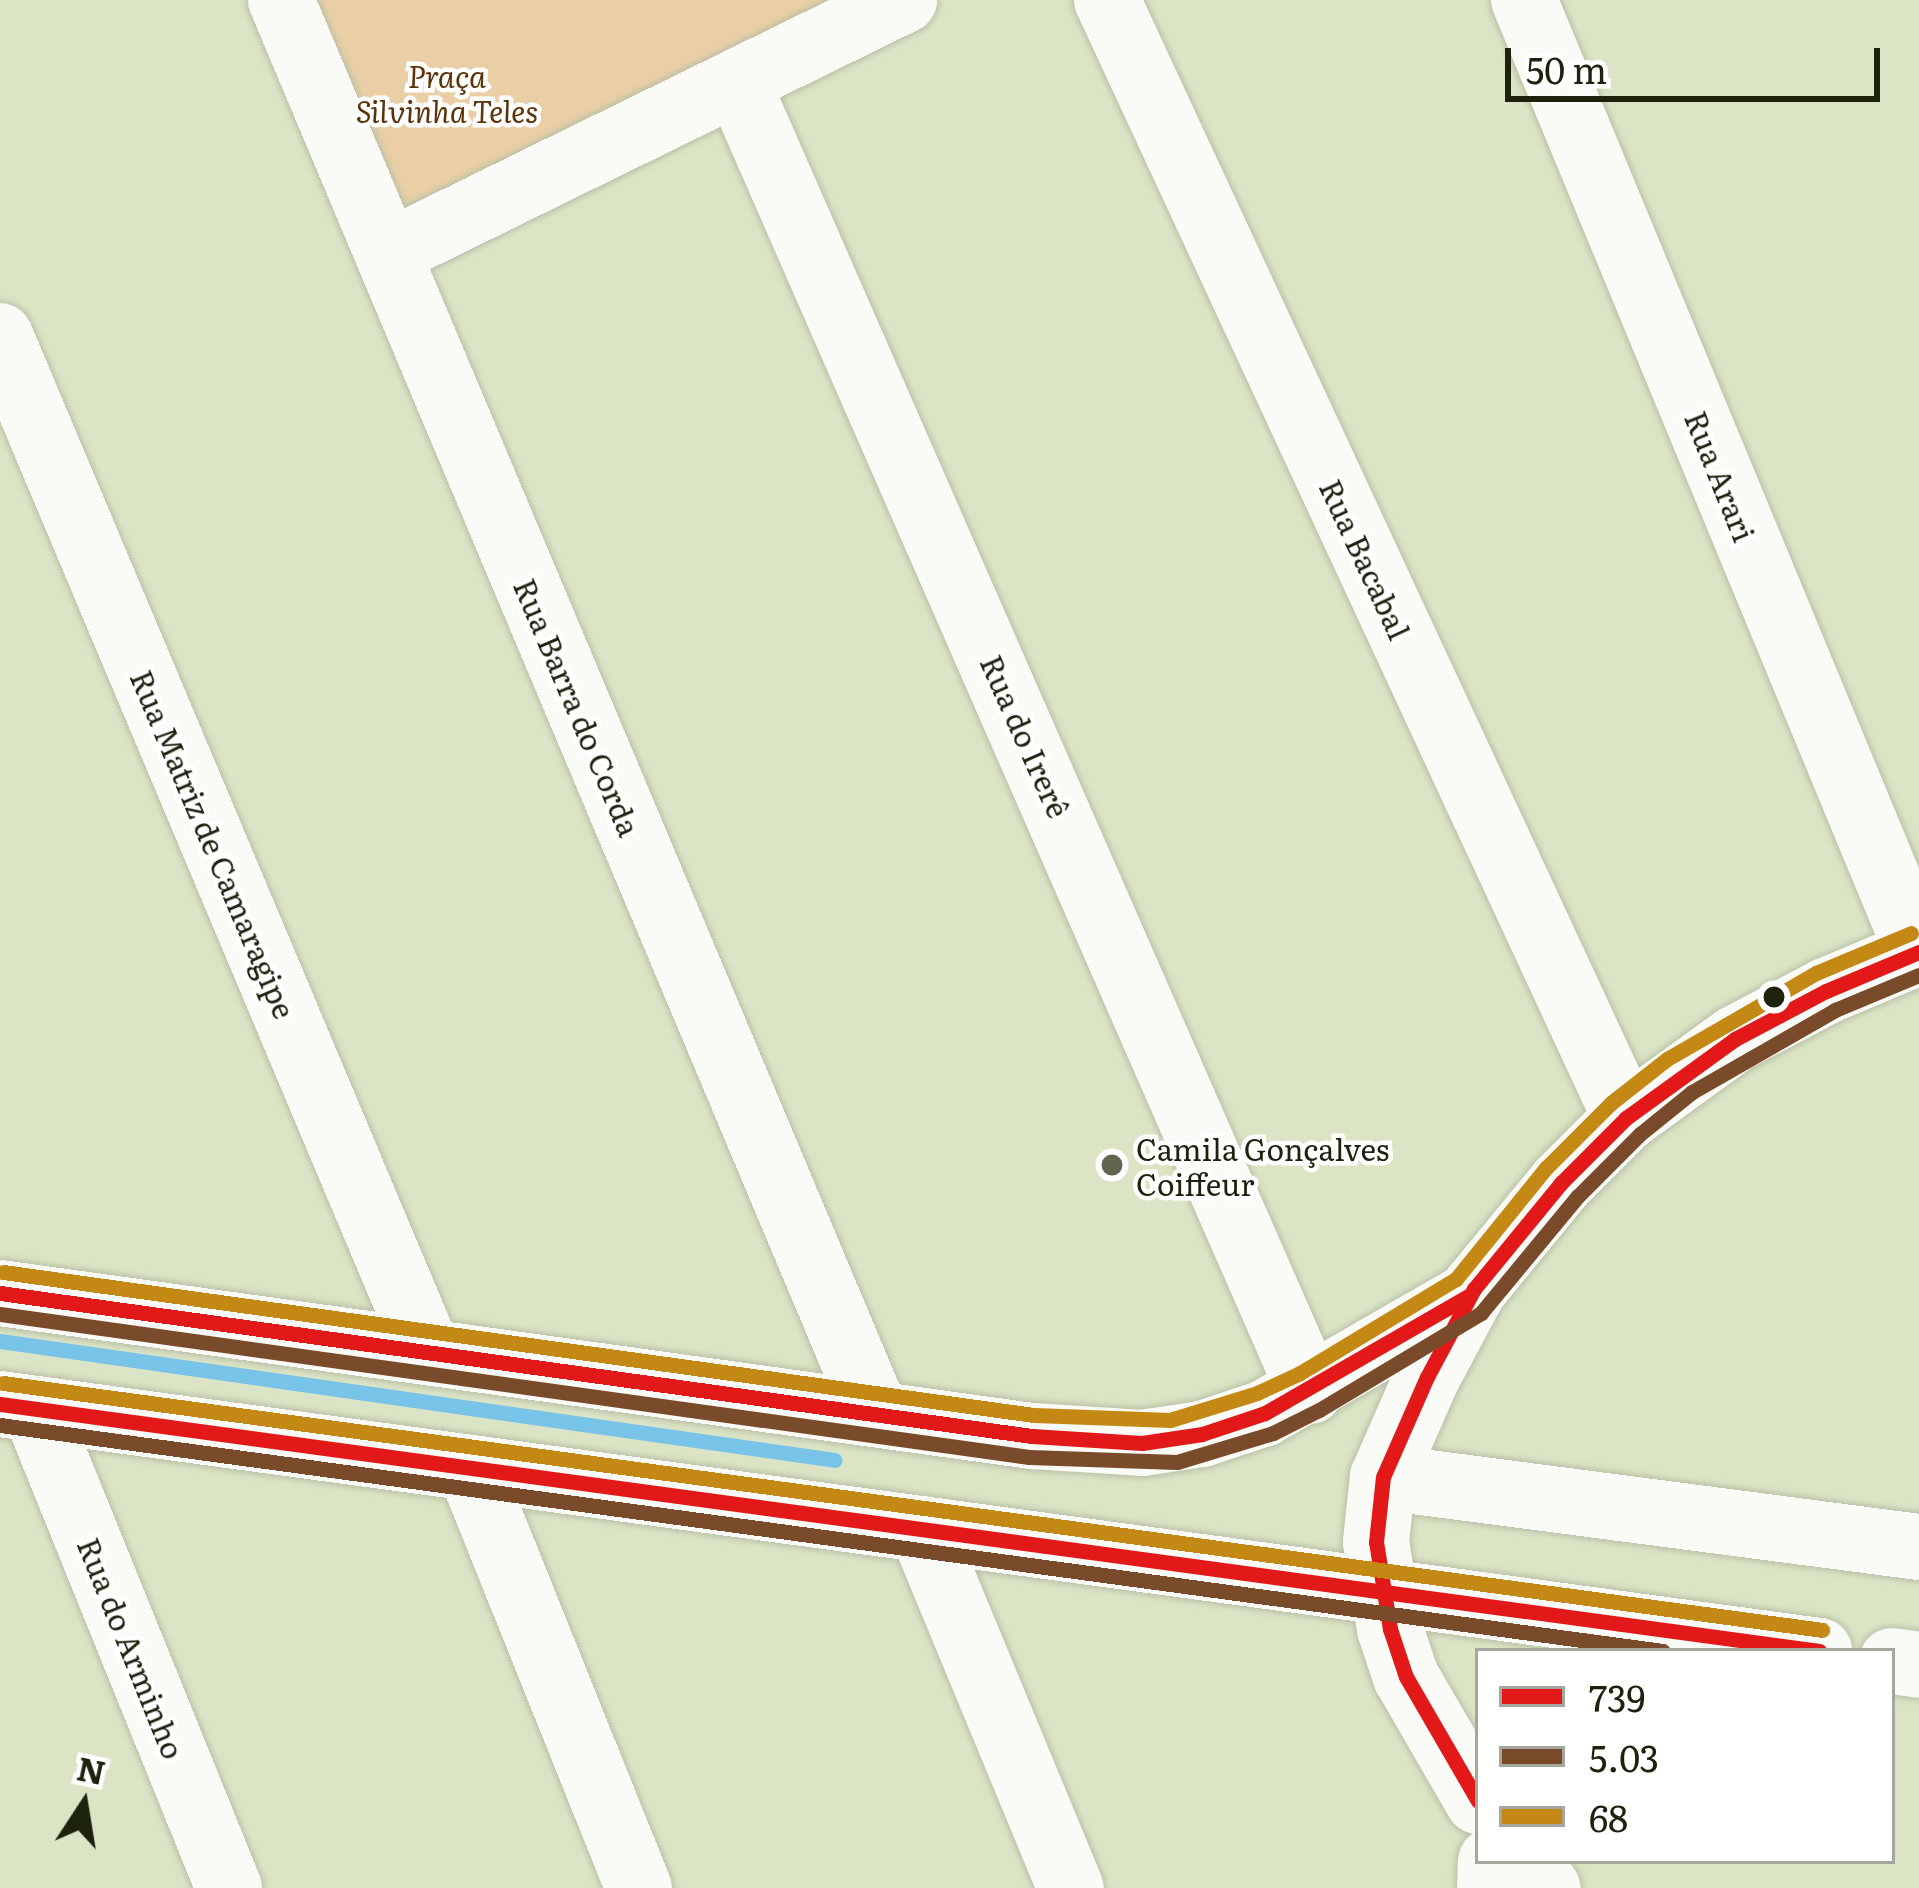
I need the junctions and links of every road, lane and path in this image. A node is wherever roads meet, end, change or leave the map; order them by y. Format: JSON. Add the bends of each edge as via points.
{"nodes":[{"id":1,"x":280,"y":0,"type":"edge"},
{"id":2,"x":904,"y":0,"type":"edge"},
{"id":3,"x":1107,"y":0,"type":"edge"},
{"id":4,"x":1524,"y":0,"type":"edge"},
{"id":5,"x":737,"y":82,"type":"junction"},
{"id":6,"x":388,"y":253,"type":"junction"},
{"id":7,"x":0,"y":335,"type":"edge"},
{"id":8,"x":1918,"y":952,"type":"edge"},
{"id":9,"x":1626,"y":1118,"type":"junction"},
{"id":10,"x":0,"y":1292,"type":"edge"},
{"id":11,"x":1470,"y":1295,"type":"junction"},
{"id":12,"x":428,"y":1352,"type":"junction"},
{"id":13,"x":1310,"y":1390,"type":"junction"},
{"id":14,"x":17,"y":1406,"type":"edge"},
{"id":15,"x":875,"y":1414,"type":"junction"},
{"id":16,"x":470,"y":1468,"type":"junction"},
{"id":17,"x":1383,"y":1477,"type":"junction"},
{"id":18,"x":922,"y":1529,"type":"junction"},
{"id":19,"x":1919,"y":1546,"type":"edge"},
{"id":20,"x":1382,"y":1592,"type":"junction"},
{"id":21,"x":1797,"y":1648,"type":"edge"},
{"id":22,"x":1475,"y":1796,"type":"edge"},
{"id":23,"x":1528,"y":1864,"type":"edge"},
{"id":24,"x":229,"y":1888,"type":"edge"},
{"id":25,"x":639,"y":1888,"type":"edge"},
{"id":26,"x":1071,"y":1888,"type":"edge"},
{"id":27,"x":1548,"y":1888,"type":"edge"}],
"edges":[{"from":1,"to":6,"type":"street","name":"Rua Barra do Corda"},
{"from":2,"to":5,"type":"street"},
{"from":3,"to":9,"type":"street","name":"Rua Bacabal"},
{"from":4,"to":8,"type":"street","name":"Rua Arari"},
{"from":5,"to":6,"type":"street"},
{"from":5,"to":13,"type":"street","name":"Rua do Irerê"},
{"from":6,"to":15,"type":"street","name":"Rua Barra do Corda"},
{"from":7,"to":12,"type":"street","name":"Rua Matriz de Camaragipe"},
{"from":8,"to":9,"type":"street","via":[[1735,1039]]},
{"from":9,"to":11,"type":"street"},
{"from":10,"to":12,"type":"street"},
{"from":11,"to":13,"type":"street"},
{"from":11,"to":17,"type":"street"},
{"from":12,"to":15,"type":"street"},
{"from":13,"to":15,"type":"street","via":[[1216,1430],[1142,1443]]},
{"from":14,"to":16,"type":"street"},
{"from":14,"to":24,"type":"street","name":"Rua do Arminho"},
{"from":16,"to":18,"type":"street"},
{"from":16,"to":25,"type":"street"},
{"from":17,"to":19,"type":"street"},
{"from":17,"to":20,"type":"street","via":[[1376,1542]]},
{"from":18,"to":20,"type":"street"},
{"from":18,"to":26,"type":"street"},
{"from":20,"to":21,"type":"street"},
{"from":20,"to":22,"type":"street","via":[[1406,1677]]},
{"from":23,"to":27,"type":"street"}]}
